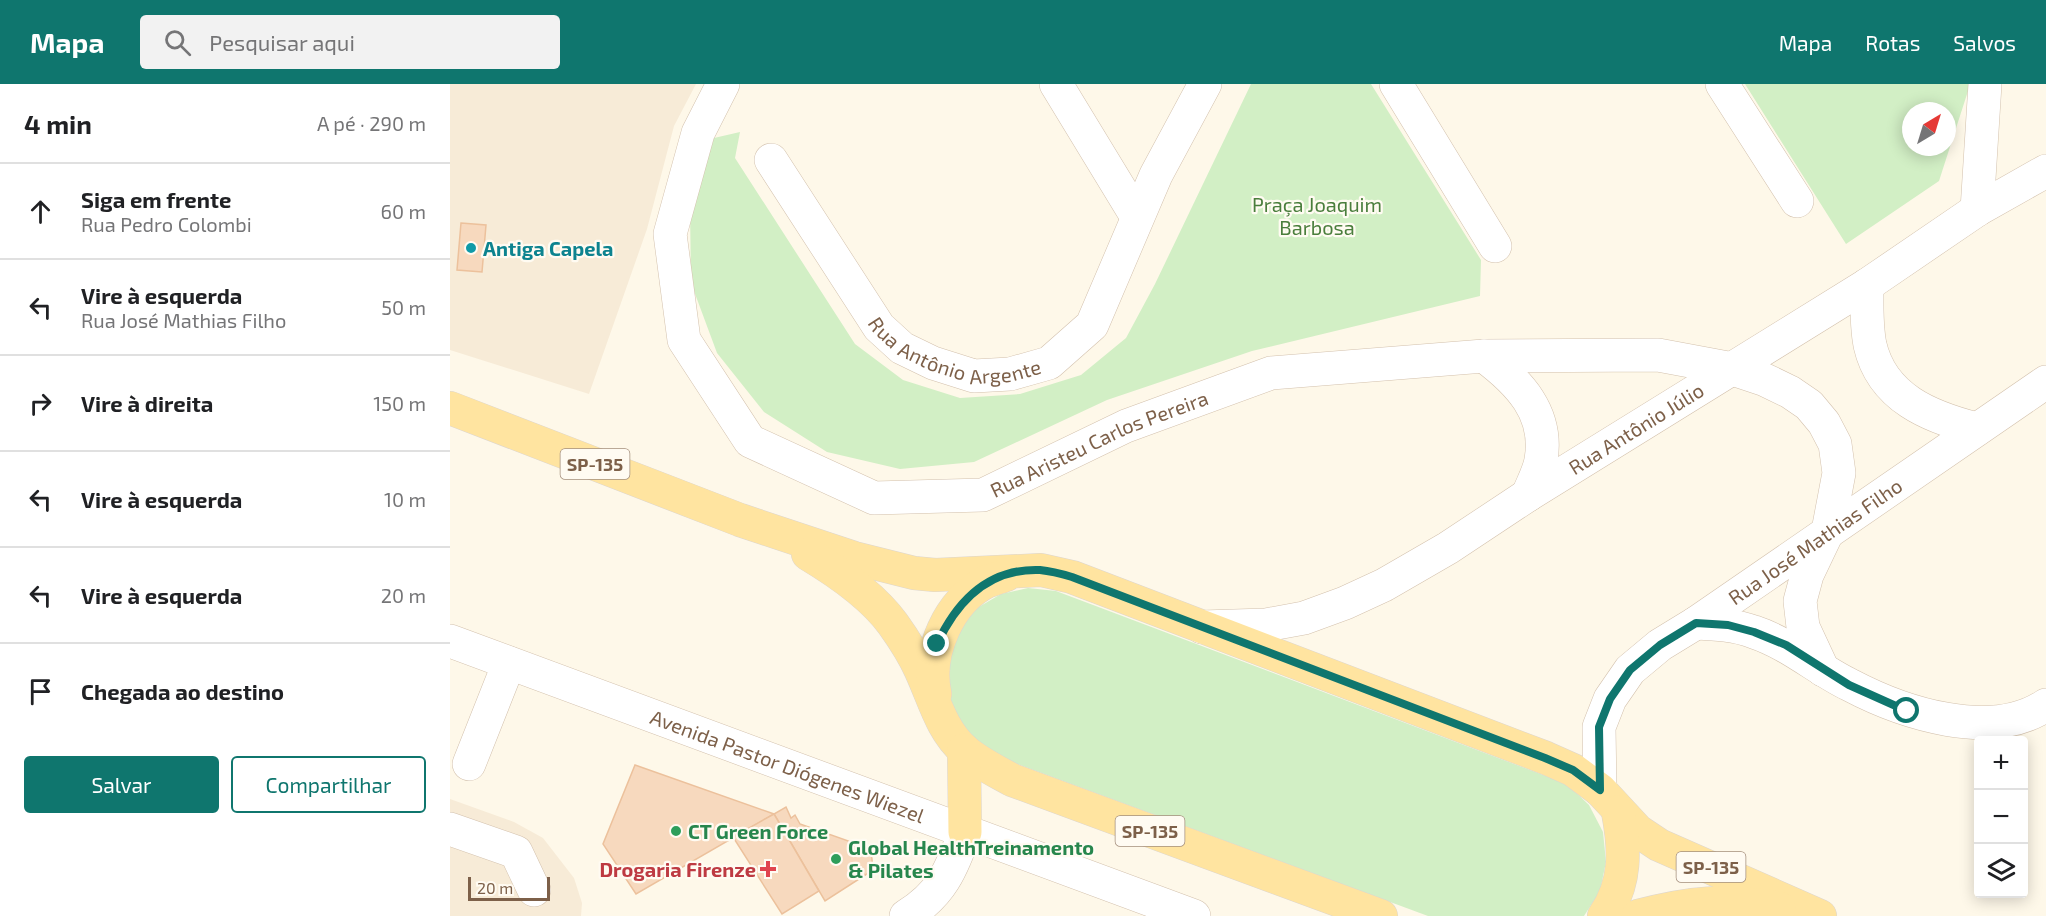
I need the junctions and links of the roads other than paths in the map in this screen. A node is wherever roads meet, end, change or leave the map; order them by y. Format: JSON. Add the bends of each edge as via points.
{"nodes":[{"id":1,"x":723,"y":84,"type":"edge"},
{"id":2,"x":1056,"y":84,"type":"edge"},
{"id":3,"x":1205,"y":84,"type":"edge"},
{"id":4,"x":1396,"y":84,"type":"edge"},
{"id":5,"x":1722,"y":84,"type":"edge"},
{"id":6,"x":1985,"y":84,"type":"edge"},
{"id":7,"x":771,"y":160,"type":"dead end"},
{"id":8,"x":2046,"y":171,"type":"edge"},
{"id":9,"x":1797,"y":201,"type":"dead end"},
{"id":10,"x":1977,"y":210,"type":"junction"},
{"id":11,"x":1137,"y":217,"type":"junction"},
{"id":12,"x":1495,"y":246,"type":"dead end"},
{"id":13,"x":1867,"y":285,"type":"junction"},
{"id":14,"x":1484,"y":356,"type":"junction"},
{"id":15,"x":1733,"y":369,"type":"junction"},
{"id":16,"x":2046,"y":382,"type":"edge"},
{"id":17,"x":450,"y":408,"type":"edge"},
{"id":18,"x":1977,"y":429,"type":"junction"},
{"id":19,"x":1528,"y":495,"type":"junction"},
{"id":20,"x":740,"y":520,"type":"junction"},
{"id":21,"x":1828,"y":531,"type":"junction"},
{"id":22,"x":1018,"y":572,"type":"junction"},
{"id":23,"x":1696,"y":623,"type":"junction"},
{"id":24,"x":1202,"y":627,"type":"junction"},
{"id":25,"x":450,"y":641,"type":"edge"},
{"id":26,"x":509,"y":663,"type":"junction"},
{"id":27,"x":1823,"y":670,"type":"junction"},
{"id":28,"x":2046,"y":705,"type":"edge"},
{"id":29,"x":939,"y":717,"type":"junction"},
{"id":30,"x":964,"y":750,"type":"junction"},
{"id":31,"x":469,"y":764,"type":"dead end"},
{"id":32,"x":1609,"y":801,"type":"junction"},
{"id":33,"x":450,"y":829,"type":"edge"},
{"id":34,"x":965,"y":832,"type":"junction"},
{"id":35,"x":534,"y":890,"type":"dead end"},
{"id":36,"x":1124,"y":905,"type":"edge"},
{"id":37,"x":1370,"y":912,"type":"edge"},
{"id":38,"x":1815,"y":914,"type":"edge"},
{"id":39,"x":906,"y":916,"type":"edge"},
{"id":40,"x":1194,"y":916,"type":"edge"},
{"id":41,"x":1328,"y":916,"type":"edge"},
{"id":42,"x":1604,"y":916,"type":"edge"},
{"id":43,"x":1638,"y":916,"type":"edge"}],
"edges":[{"from":1,"to":14,"type":"street","name":"Rua Aristeu Carlos Pereira","via":[[698,133],[670,234],[684,340],[750,441],[874,498],[982,495],[1126,426],[1271,373]]},
{"from":2,"to":11,"type":"street"},
{"from":3,"to":11,"type":"street","name":"Rua Antônio Argente"},
{"from":4,"to":12,"type":"street"},
{"from":5,"to":9,"type":"street"},
{"from":6,"to":10,"type":"street"},
{"from":7,"to":11,"type":"street","name":"Rua Antônio Argente","via":[[879,327],[902,348],[933,363],[974,375],[1011,374],[1049,363],[1092,325]]},
{"from":8,"to":10,"type":"street","name":"Rua Antônio Júlio"},
{"from":10,"to":13,"type":"street","name":"Rua Antônio Júlio"},
{"from":13,"to":15,"type":"street","name":"Rua Antônio Júlio"},
{"from":13,"to":18,"type":"street","via":[[1871,346],[1882,375],[1896,391],[1931,415]]},
{"from":14,"to":15,"type":"street","name":"Rua Aristeu Carlos Pereira","via":[[1658,355]]},
{"from":14,"to":19,"type":"street","via":[[1507,373],[1537,412],[1542,435],[1541,460]]},
{"from":15,"to":19,"type":"street","name":"Rua Antônio Júlio"},
{"from":15,"to":21,"type":"street","name":"Rua Aristeu Carlos Pereira","via":[[1790,392],[1809,405],[1824,423],[1835,444],[1839,473]]},
{"from":16,"to":18,"type":"street","name":"Rua José Mathias Filho"},
{"from":17,"to":20,"type":"main road","number":"SP-135"},
{"from":18,"to":21,"type":"street","name":"Rua José Mathias Filho"},
{"from":19,"to":24,"type":"street","name":"Rua Antônio Júlio","via":[[1432,557],[1345,603],[1276,623]]},
{"from":20,"to":22,"type":"main road","number":"SP-135","via":[[914,573]]},
{"from":20,"to":29,"type":"main road","number":"SP-135","via":[[801,549],[873,602],[892,622],[921,670]]},
{"from":21,"to":23,"type":"street","name":"Rua José Mathias Filho"},
{"from":21,"to":27,"type":"street","name":"Rua Aristeu Carlos Pereira","via":[[1807,575],[1800,601],[1803,627]]},
{"from":22,"to":24,"type":"main road","number":"SP-135","via":[[1041,570],[1072,577]]},
{"from":22,"to":29,"type":"main road","via":[[980,587],[946,624],[933,668]]},
{"from":23,"to":27,"type":"street","via":[[1754,632],[1786,645]]},
{"from":23,"to":32,"type":"street","name":"Rua José Mathias Filho","via":[[1630,670],[1610,699],[1599,727]]},
{"from":24,"to":32,"type":"main road","number":"SP-135","via":[[1545,758],[1573,770]]},
{"from":25,"to":26,"type":"street","name":"Avenida Pastor Diógenes Wiezel"},
{"from":26,"to":31,"type":"street"},
{"from":26,"to":34,"type":"street","name":"Avenida Pastor Diógenes Wiezel"},
{"from":27,"to":28,"type":"street","via":[[1907,711],[1960,722],[1997,721],[2036,712]]},
{"from":29,"to":30,"type":"main road","number":"SP-135"},
{"from":30,"to":34,"type":"main road"},
{"from":30,"to":37,"type":"main road","number":"SP-135","via":[[1012,780]]},
{"from":32,"to":38,"type":"main road","number":"SP-135","via":[[1638,831],[1659,845]]},
{"from":32,"to":42,"type":"main road","via":[[1624,856],[1617,892]]},
{"from":33,"to":35,"type":"street","via":[[516,852]]},
{"from":34,"to":36,"type":"street","name":"Avenida Pastor Diógenes Wiezel"},
{"from":34,"to":39,"type":"street","via":[[944,881],[921,907]]},
{"from":36,"to":40,"type":"street","name":"Avenida Pastor Diógenes Wiezel"},
{"from":37,"to":41,"type":"main road"},
{"from":38,"to":43,"type":"main road","number":"SP-135","via":[[1753,903],[1713,901]]}]}
